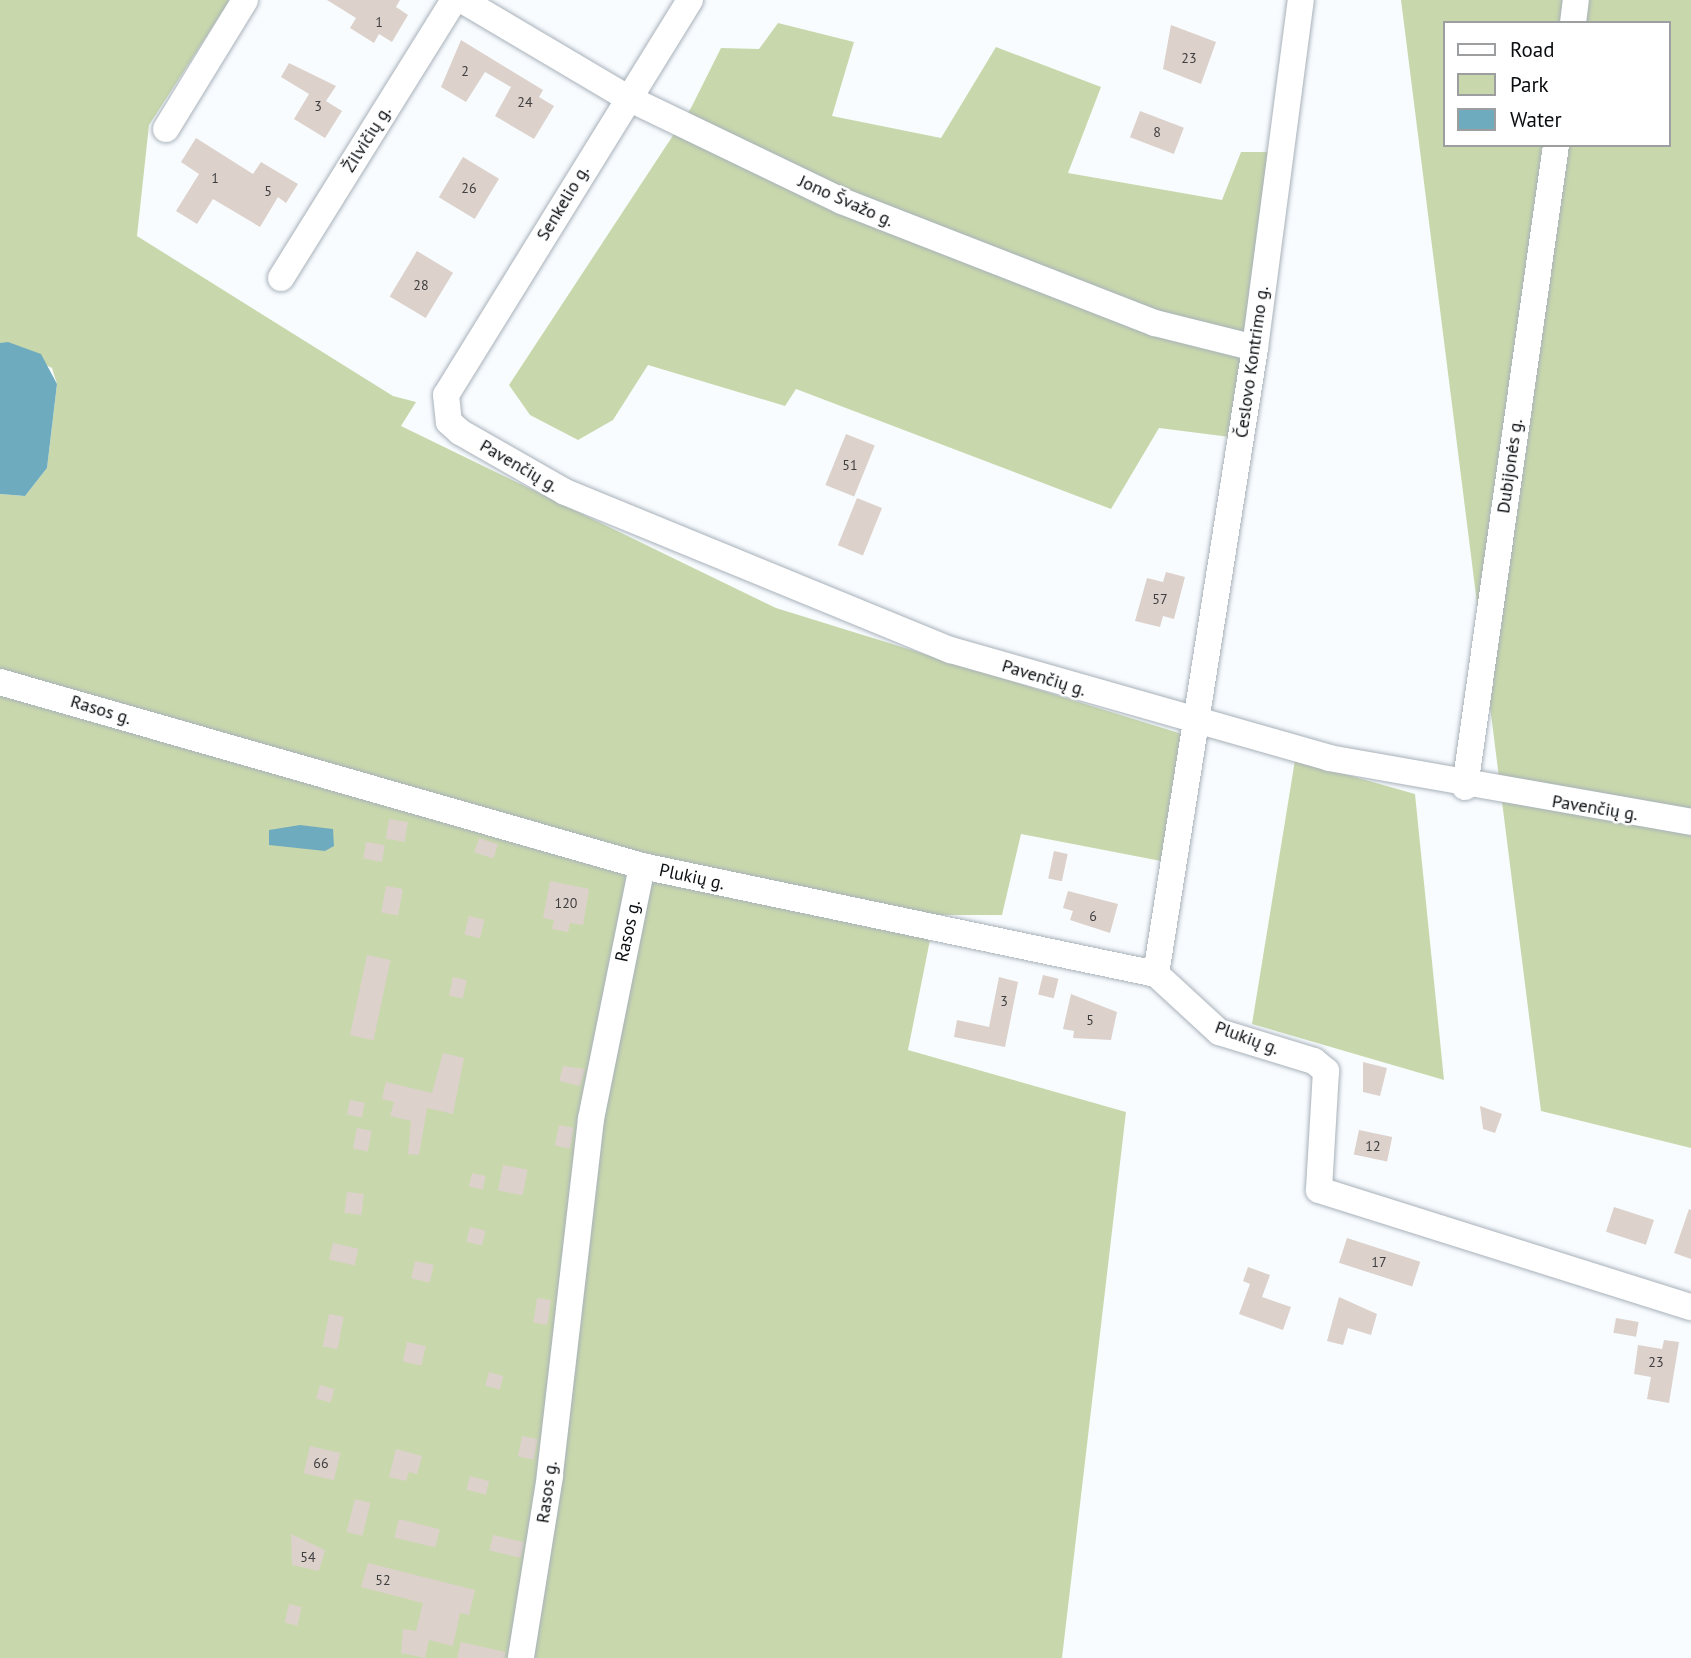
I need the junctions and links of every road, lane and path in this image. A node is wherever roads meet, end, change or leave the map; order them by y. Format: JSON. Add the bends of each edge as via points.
{"nodes":[{"id":1,"x":245,"y":0,"type":"edge"},
{"id":2,"x":454,"y":0,"type":"edge"},
{"id":3,"x":462,"y":0,"type":"edge"},
{"id":4,"x":690,"y":0,"type":"edge"},
{"id":5,"x":1301,"y":0,"type":"edge"},
{"id":6,"x":1576,"y":0,"type":"edge"},
{"id":7,"x":1573,"y":21,"type":"edge"},
{"id":8,"x":628,"y":98,"type":"junction"},
{"id":9,"x":166,"y":129,"type":"dead end"},
{"id":10,"x":1556,"y":147,"type":"edge"},
{"id":11,"x":281,"y":278,"type":"dead end"},
{"id":12,"x":1255,"y":348,"type":"junction"},
{"id":13,"x":445,"y":409,"type":"joint"},
{"id":14,"x":0,"y":682,"type":"edge"},
{"id":15,"x":1197,"y":724,"type":"junction"},
{"id":16,"x":1465,"y":787,"type":"junction"},
{"id":17,"x":1691,"y":822,"type":"edge"},
{"id":18,"x":642,"y":866,"type":"junction"},
{"id":19,"x":1156,"y":974,"type":"junction"},
{"id":20,"x":1691,"y":1307,"type":"edge"},
{"id":21,"x":521,"y":1658,"type":"edge"}],
"edges":[{"from":1,"to":9,"type":"street"},
{"from":2,"to":11,"type":"street","name":"Žilvičių g."},
{"from":3,"to":8,"type":"street","name":"Jono Švažo g."},
{"from":4,"to":8,"type":"street","name":"Senkelio g."},
{"from":5,"to":12,"type":"street","name":"Česlovo Kontrimo g."},
{"from":6,"to":7,"type":"street"},
{"from":8,"to":12,"type":"street","name":"Jono Švažo g.","via":[[939,241],[1155,323]]},
{"from":8,"to":13,"type":"street","name":"Senkelio g.","via":[[446,395]]},
{"from":10,"to":16,"type":"street","name":"Dubijonės g."},
{"from":12,"to":15,"type":"street","name":"Česlovo Kontrimo g."},
{"from":13,"to":15,"type":"street","name":"Pavenčių g.","via":[[460,432],[565,492],[828,604],[951,650]]},
{"from":14,"to":18,"type":"street","name":"Rasos g."},
{"from":15,"to":16,"type":"street","name":"Pavenčių g."},
{"from":15,"to":19,"type":"street","name":"Česlovo Kontrimo g."},
{"from":16,"to":17,"type":"street","name":"Pavenčių g."},
{"from":18,"to":19,"type":"street","name":"Plukių g."},
{"from":18,"to":21,"type":"street","name":"Rasos g.","via":[[591,1119],[550,1476]]},
{"from":19,"to":20,"type":"street","name":"Plukių g.","via":[[1219,1032],[1314,1061],[1326,1070],[1319,1189]]}]}
